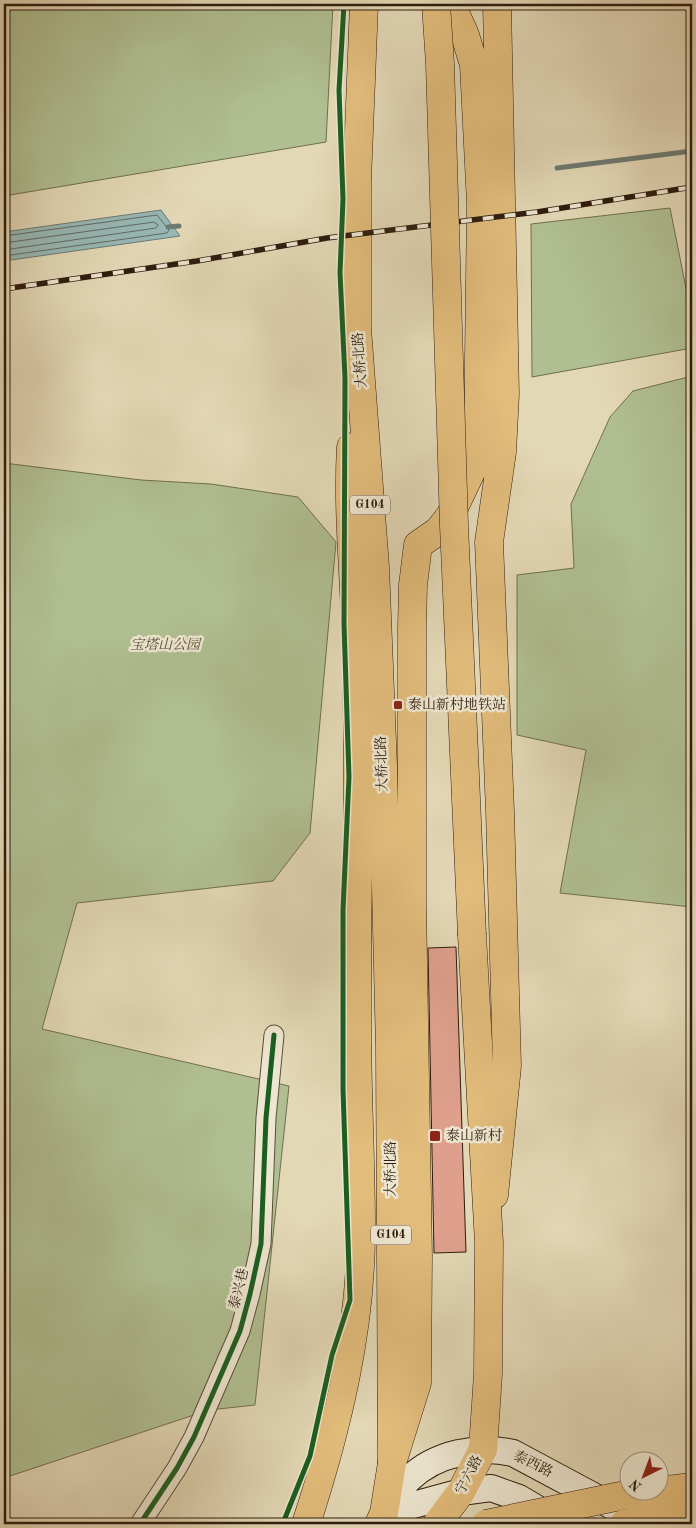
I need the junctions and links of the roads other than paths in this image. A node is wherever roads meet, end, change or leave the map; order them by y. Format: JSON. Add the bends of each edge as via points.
{"nodes":[{"id":1,"x":364,"y":4,"type":"edge"},
{"id":2,"x":436,"y":4,"type":"edge"},
{"id":3,"x":450,"y":4,"type":"edge"},
{"id":4,"x":497,"y":4,"type":"edge"},
{"id":5,"x":357,"y":328,"type":"junction"},
{"id":6,"x":274,"y":1035,"type":"dead end"},
{"id":7,"x":488,"y":1243,"type":"junction"},
{"id":8,"x":483,"y":1449,"type":"junction"},
{"id":9,"x":392,"y":1463,"type":"junction"},
{"id":10,"x":692,"y":1487,"type":"edge"},
{"id":11,"x":462,"y":1492,"type":"junction"},
{"id":12,"x":692,"y":1510,"type":"edge"},
{"id":13,"x":382,"y":1519,"type":"edge"},
{"id":14,"x":140,"y":1524,"type":"edge"},
{"id":15,"x":306,"y":1524,"type":"edge"},
{"id":16,"x":438,"y":1524,"type":"edge"},
{"id":17,"x":486,"y":1524,"type":"edge"},
{"id":18,"x":563,"y":1524,"type":"edge"},
{"id":19,"x":624,"y":1524,"type":"edge"},
{"id":20,"x":646,"y":1524,"type":"edge"}],
"edges":[{"from":1,"to":5,"type":"main road","name":"大桥北路","number":"G104"},
{"from":2,"to":7,"type":"main road","bridge":true,"via":[[454,535]]},
{"from":3,"to":9,"type":"main road","via":[[465,35],[474,65],[481,204],[478,436],[471,472],[450,516],[438,531],[418,546],[413,585],[412,903],[417,1384]]},
{"from":4,"to":7,"type":"main road","via":[[505,394],[502,452],[489,542],[507,1066]]},
{"from":5,"to":9,"type":"main road","name":"大桥北路","number":"G104","via":[[375,568],[383,766],[389,1007]]},
{"from":5,"to":15,"type":"main road","via":[[349,479],[356,644],[357,1027],[362,1227],[357,1294],[344,1385]]},
{"from":6,"to":14,"type":"street","name":"泰兴巷","via":[[266,1118],[261,1244],[240,1331],[194,1437]]},
{"from":7,"to":8,"type":"main road","via":[[488,1374]]},
{"from":8,"to":11,"type":"main road","name":"宁六路"},
{"from":8,"to":13,"type":"main road","name":"泰西路","via":[[436,1460],[418,1471],[404,1485]]},
{"from":8,"to":20,"type":"main road","name":"泰西路","via":[[513,1453]]},
{"from":9,"to":13,"type":"main road","name":"大桥北路"},
{"from":10,"to":17,"type":"main road","bridge":true,"via":[[625,1495]]},
{"from":11,"to":13,"type":"main road"},
{"from":11,"to":16,"type":"main road","name":"宁六路"},
{"from":11,"to":18,"type":"main road","via":[[491,1488],[504,1492]]},
{"from":12,"to":19,"type":"main road","bridge":true}]}
